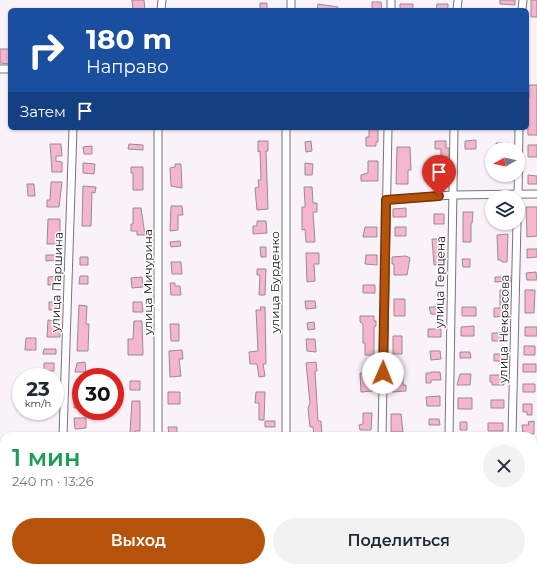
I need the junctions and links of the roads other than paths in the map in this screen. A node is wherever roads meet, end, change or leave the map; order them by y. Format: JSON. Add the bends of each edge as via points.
{"nodes":[{"id":1,"x":73,"y":130,"type":"edge"},
{"id":2,"x":158,"y":130,"type":"edge"},
{"id":3,"x":286,"y":130,"type":"edge"},
{"id":4,"x":388,"y":130,"type":"edge"},
{"id":5,"x":454,"y":130,"type":"edge"},
{"id":6,"x":520,"y":130,"type":"edge"},
{"id":7,"x":518,"y":190,"type":"edge"},
{"id":8,"x":537,"y":194,"type":"edge"},
{"id":9,"x":452,"y":195,"type":"junction"},
{"id":10,"x":485,"y":195,"type":"edge"},
{"id":11,"x":525,"y":195,"type":"edge"},
{"id":12,"x":386,"y":200,"type":"junction"},
{"id":13,"x":517,"y":230,"type":"edge"},
{"id":14,"x":63,"y":432,"type":"edge"},
{"id":15,"x":158,"y":432,"type":"edge"},
{"id":16,"x":286,"y":432,"type":"edge"},
{"id":17,"x":382,"y":432,"type":"edge"},
{"id":18,"x":448,"y":432,"type":"edge"},
{"id":19,"x":512,"y":432,"type":"edge"}],
"edges":[{"from":1,"to":14,"type":"street","name":"улица Паршина"},
{"from":2,"to":15,"type":"street","name":"улица Мичурина"},
{"from":3,"to":16,"type":"street","name":"улица Бурденко"},
{"from":4,"to":12,"type":"street"},
{"from":5,"to":9,"type":"street","name":"улица Герцена"},
{"from":6,"to":7,"type":"street"},
{"from":8,"to":11,"type":"street"},
{"from":9,"to":10,"type":"street"},
{"from":9,"to":12,"type":"street"},
{"from":9,"to":18,"type":"street","name":"улица Герцена"},
{"from":12,"to":17,"type":"street"},
{"from":13,"to":19,"type":"street","name":"улица Некрасова"}]}
